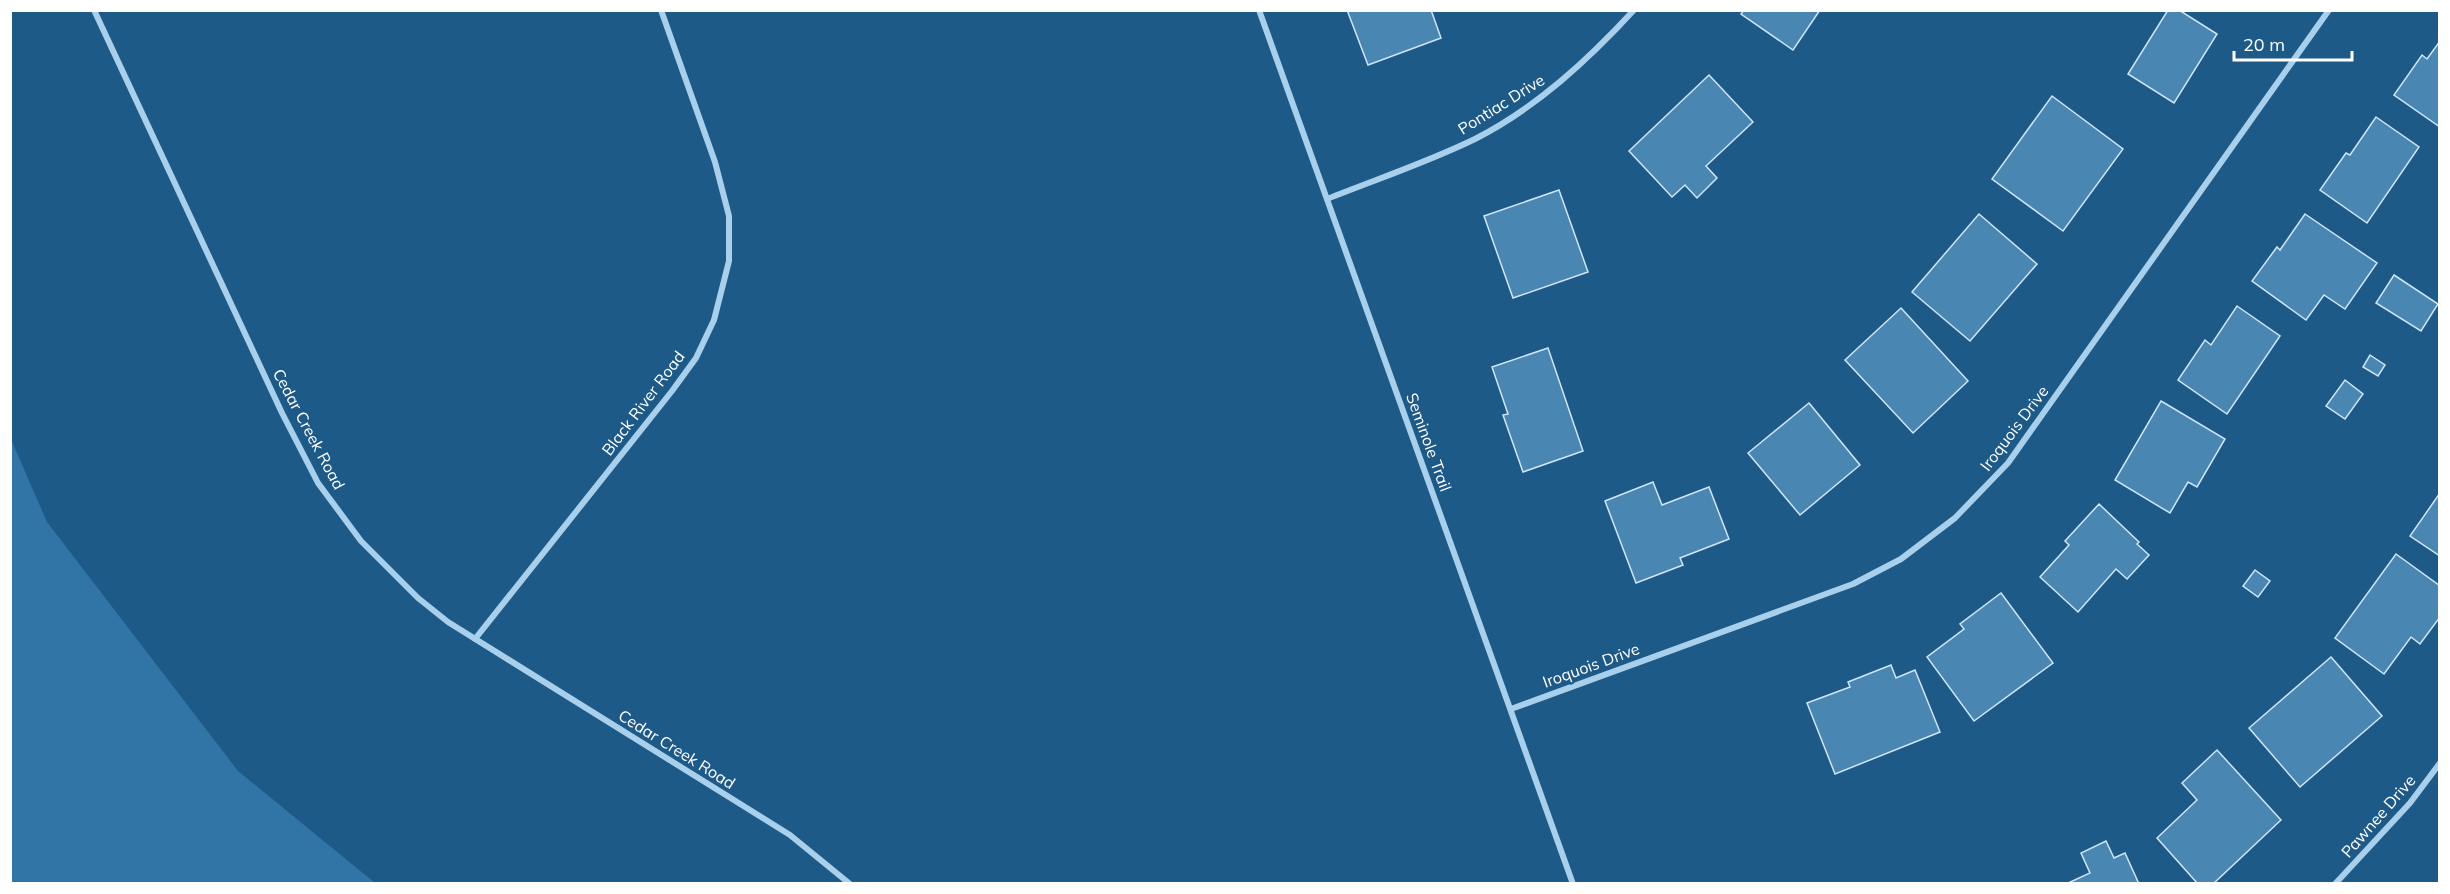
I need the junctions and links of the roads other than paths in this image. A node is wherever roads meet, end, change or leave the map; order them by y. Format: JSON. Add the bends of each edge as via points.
{"nodes":[{"id":1,"x":94,"y":10,"type":"edge"},
{"id":2,"x":661,"y":10,"type":"edge"},
{"id":3,"x":1259,"y":10,"type":"edge"},
{"id":4,"x":1634,"y":10,"type":"edge"},
{"id":5,"x":2329,"y":10,"type":"edge"},
{"id":6,"x":1327,"y":199,"type":"junction"},
{"id":7,"x":475,"y":639,"type":"junction"},
{"id":8,"x":1511,"y":709,"type":"junction"},
{"id":9,"x":2439,"y":763,"type":"edge"},
{"id":10,"x":850,"y":884,"type":"edge"},
{"id":11,"x":1573,"y":884,"type":"edge"},
{"id":12,"x":2335,"y":884,"type":"edge"}],
"edges":[{"from":1,"to":7,"type":"street","name":"Cedar Creek Road","via":[[318,483],[361,541],[418,598]]},
{"from":2,"to":7,"type":"street","name":"Black River Road","via":[[715,162],[729,216],[729,261],[714,320],[696,358],[672,392]]},
{"from":3,"to":6,"type":"street","name":"Seminole Trail"},
{"from":4,"to":6,"type":"street","name":"Pontiac Drive","via":[[1598,49],[1546,93],[1477,138]]},
{"from":5,"to":8,"type":"street","name":"Iroquois Drive","via":[[2008,463],[1955,518],[1901,559],[1853,584]]},
{"from":6,"to":8,"type":"street","name":"Seminole Trail"},
{"from":7,"to":10,"type":"street","name":"Cedar Creek Road","via":[[790,835]]},
{"from":8,"to":11,"type":"street","name":"Seminole Trail"},
{"from":9,"to":12,"type":"street","name":"Pawnee Drive","via":[[2410,803]]}]}
